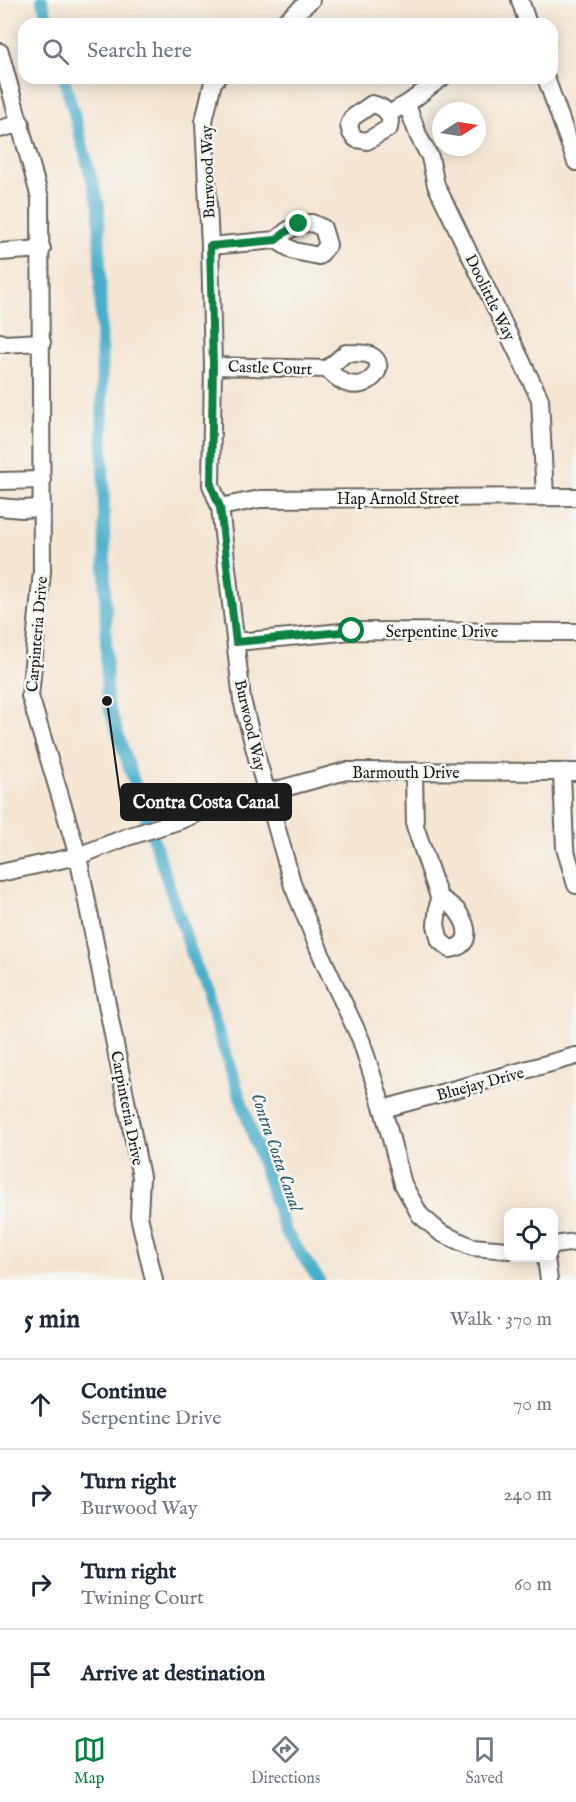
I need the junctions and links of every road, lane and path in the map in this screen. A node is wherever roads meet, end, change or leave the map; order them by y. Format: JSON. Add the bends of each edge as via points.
{"nodes":[{"id":1,"x":310,"y":0,"type":"edge"},
{"id":2,"x":520,"y":0,"type":"edge"},
{"id":3,"x":289,"y":18,"type":"edge"},
{"id":4,"x":526,"y":18,"type":"edge"},
{"id":5,"x":0,"y":52,"type":"edge"},
{"id":6,"x":213,"y":84,"type":"edge"},
{"id":7,"x":433,"y":84,"type":"edge"},
{"id":8,"x":548,"y":84,"type":"edge"},
{"id":9,"x":407,"y":105,"type":"junction"},
{"id":10,"x":388,"y":112,"type":"dead end"},
{"id":11,"x":21,"y":123,"type":"junction"},
{"id":12,"x":0,"y":129,"type":"edge"},
{"id":13,"x":576,"y":162,"type":"edge"},
{"id":14,"x":276,"y":240,"type":"dead end"},
{"id":15,"x":210,"y":246,"type":"junction"},
{"id":16,"x":42,"y":249,"type":"junction"},
{"id":17,"x":0,"y":252,"type":"edge"},
{"id":18,"x":42,"y":342,"type":"junction"},
{"id":19,"x":1,"y":345,"type":"edge"},
{"id":20,"x":213,"y":366,"type":"junction"},
{"id":21,"x":327,"y":369,"type":"dead end"},
{"id":22,"x":42,"y":480,"type":"junction"},
{"id":23,"x":0,"y":481,"type":"edge"},
{"id":24,"x":545,"y":497,"type":"junction"},
{"id":25,"x":576,"y":497,"type":"edge"},
{"id":26,"x":0,"y":507,"type":"edge"},
{"id":27,"x":220,"y":507,"type":"junction"},
{"id":28,"x":42,"y":508,"type":"junction"},
{"id":29,"x":576,"y":632,"type":"edge"},
{"id":30,"x":236,"y":642,"type":"junction"},
{"id":31,"x":414,"y":771,"type":"junction"},
{"id":32,"x":569,"y":773,"type":"edge"},
{"id":33,"x":267,"y":792,"type":"junction"},
{"id":34,"x":78,"y":856,"type":"junction"},
{"id":35,"x":0,"y":873,"type":"edge"},
{"id":36,"x":576,"y":885,"type":"edge"},
{"id":37,"x":439,"y":897,"type":"dead end"},
{"id":38,"x":576,"y":1056,"type":"edge"},
{"id":39,"x":383,"y":1109,"type":"junction"},
{"id":40,"x":576,"y":1242,"type":"edge"},
{"id":41,"x":558,"y":1244,"type":"edge"},
{"id":42,"x":504,"y":1250,"type":"edge"},
{"id":43,"x":547,"y":1262,"type":"edge"},
{"id":44,"x":154,"y":1280,"type":"edge"},
{"id":45,"x":549,"y":1280,"type":"edge"}],
"edges":[{"from":1,"to":3,"type":"street"},
{"from":2,"to":4,"type":"street"},
{"from":5,"to":11,"type":"street","name":"Carpinteria Drive"},
{"from":6,"to":15,"type":"street","name":"Burwood Way","via":[[204,121]]},
{"from":7,"to":9,"type":"street"},
{"from":8,"to":13,"type":"street"},
{"from":9,"to":10,"type":"street"},
{"from":9,"to":24,"type":"street","name":"Doolittle Way","via":[[430,157],[436,185],[540,399]]},
{"from":11,"to":12,"type":"street"},
{"from":11,"to":16,"type":"street","name":"Carpinteria Drive","via":[[40,198]]},
{"from":14,"to":15,"type":"street"},
{"from":15,"to":20,"type":"street","name":"Burwood Way"},
{"from":16,"to":17,"type":"street"},
{"from":16,"to":18,"type":"street","name":"Carpinteria Drive"},
{"from":18,"to":19,"type":"street"},
{"from":18,"to":22,"type":"street","name":"Carpinteria Drive"},
{"from":20,"to":21,"type":"street","name":"Castle Court"},
{"from":20,"to":27,"type":"street","name":"Burwood Way","via":[[211,485]]},
{"from":22,"to":23,"type":"street"},
{"from":22,"to":28,"type":"street","name":"Carpinteria Drive"},
{"from":24,"to":25,"type":"street","name":"Hap Arnold Street"},
{"from":24,"to":27,"type":"street","name":"Hap Arnold Street","via":[[260,499]]},
{"from":26,"to":28,"type":"street"},
{"from":27,"to":30,"type":"street","name":"Burwood Way"},
{"from":28,"to":34,"type":"street","name":"Carpinteria Drive","via":[[42,572],[30,696]]},
{"from":29,"to":30,"type":"street","name":"Serpentine Drive","via":[[352,631]]},
{"from":30,"to":33,"type":"street","name":"Burwood Way","via":[[242,700]]},
{"from":31,"to":32,"type":"street","name":"Barmouth Drive"},
{"from":31,"to":33,"type":"street","name":"Barmouth Drive","via":[[346,771]]},
{"from":31,"to":37,"type":"street","via":[[415,826]]},
{"from":32,"to":36,"type":"street","via":[[565,848]]},
{"from":33,"to":34,"type":"street","name":"Barmouth Drive","via":[[207,809]]},
{"from":33,"to":39,"type":"street","name":"Burwood Way","via":[[293,886],[361,1040]]},
{"from":34,"to":35,"type":"street","name":"Barmouth Drive"},
{"from":34,"to":44,"type":"street","name":"Carpinteria Drive","via":[[141,1177],[139,1216]]},
{"from":38,"to":39,"type":"street","name":"Bluejay Drive"},
{"from":39,"to":42,"type":"street","name":"Burwood Way","via":[[403,1184],[420,1215],[441,1233],[472,1247]]},
{"from":40,"to":41,"type":"street"},
{"from":43,"to":45,"type":"street"}]}
